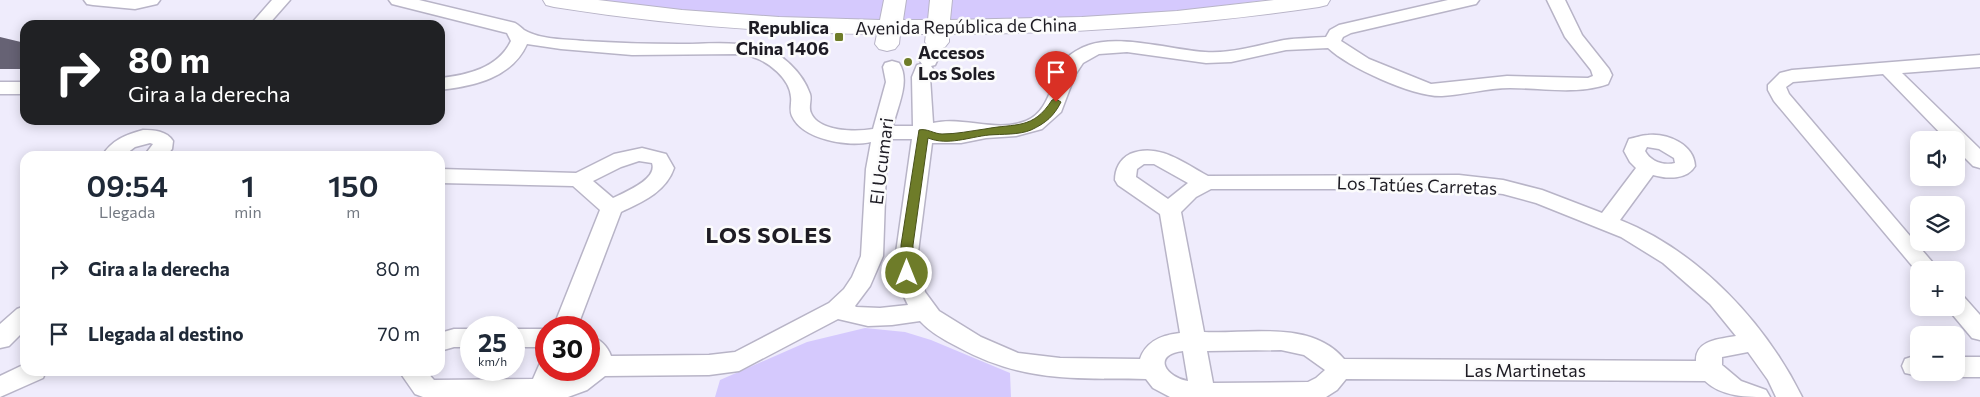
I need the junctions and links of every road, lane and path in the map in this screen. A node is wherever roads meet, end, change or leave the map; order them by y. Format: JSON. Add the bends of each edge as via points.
{"nodes":[{"id":1,"x":93,"y":0,"type":"edge"},
{"id":2,"x":151,"y":0,"type":"edge"},
{"id":3,"x":281,"y":0,"type":"edge"},
{"id":4,"x":398,"y":0,"type":"edge"},
{"id":5,"x":554,"y":0,"type":"edge"},
{"id":6,"x":894,"y":0,"type":"edge"},
{"id":7,"x":941,"y":0,"type":"edge"},
{"id":8,"x":1319,"y":0,"type":"edge"},
{"id":9,"x":1470,"y":0,"type":"edge"},
{"id":10,"x":1556,"y":0,"type":"edge"},
{"id":11,"x":263,"y":20,"type":"edge"},
{"id":12,"x":516,"y":32,"type":"junction"},
{"id":13,"x":1332,"y":42,"type":"junction"},
{"id":14,"x":560,"y":44,"type":"junction"},
{"id":15,"x":889,"y":50,"type":"junction"},
{"id":16,"x":932,"y":50,"type":"junction"},
{"id":17,"x":506,"y":60,"type":"junction"},
{"id":18,"x":1980,"y":61,"type":"edge"},
{"id":19,"x":1887,"y":68,"type":"junction"},
{"id":20,"x":445,"y":83,"type":"edge"},
{"id":21,"x":0,"y":88,"type":"edge"},
{"id":22,"x":20,"y":88,"type":"edge"},
{"id":23,"x":923,"y":132,"type":"junction"},
{"id":24,"x":882,"y":133,"type":"junction"},
{"id":25,"x":117,"y":151,"type":"edge"},
{"id":26,"x":160,"y":151,"type":"edge"},
{"id":27,"x":1980,"y":161,"type":"edge"},
{"id":28,"x":1649,"y":166,"type":"dead end"},
{"id":29,"x":445,"y":176,"type":"edge"},
{"id":30,"x":580,"y":180,"type":"junction"},
{"id":31,"x":1203,"y":182,"type":"junction"},
{"id":32,"x":611,"y":208,"type":"junction"},
{"id":33,"x":1170,"y":211,"type":"junction"},
{"id":34,"x":1607,"y":222,"type":"junction"},
{"id":35,"x":1920,"y":261,"type":"edge"},
{"id":36,"x":837,"y":309,"type":"junction"},
{"id":37,"x":924,"y":311,"type":"junction"},
{"id":38,"x":1965,"y":314,"type":"edge"},
{"id":39,"x":570,"y":316,"type":"edge"},
{"id":40,"x":1980,"y":332,"type":"edge"},
{"id":41,"x":460,"y":338,"type":"edge"},
{"id":42,"x":445,"y":341,"type":"edge"},
{"id":43,"x":1193,"y":342,"type":"junction"},
{"id":44,"x":1754,"y":342,"type":"junction"},
{"id":45,"x":600,"y":355,"type":"edge"},
{"id":46,"x":1965,"y":366,"type":"edge"},
{"id":47,"x":1980,"y":367,"type":"edge"},
{"id":48,"x":1152,"y":369,"type":"junction"},
{"id":49,"x":1338,"y":369,"type":"junction"},
{"id":50,"x":1712,"y":371,"type":"junction"},
{"id":51,"x":25,"y":376,"type":"edge"},
{"id":52,"x":415,"y":376,"type":"edge"},
{"id":53,"x":579,"y":381,"type":"edge"},
{"id":54,"x":542,"y":386,"type":"edge"},
{"id":55,"x":0,"y":387,"type":"edge"},
{"id":56,"x":1203,"y":394,"type":"edge"},
{"id":57,"x":1756,"y":397,"type":"edge"},
{"id":58,"x":1789,"y":397,"type":"edge"}],
"edges":[{"from":1,"to":2,"type":"street","via":[[135,4]]},
{"from":3,"to":11,"type":"street"},
{"from":4,"to":12,"type":"street","via":[[499,24]]},
{"from":5,"to":15,"type":"main road","name":"Avenida República de China","via":[[650,13],[777,24]]},
{"from":6,"to":15,"type":"main road"},
{"from":7,"to":16,"type":"main road"},
{"from":8,"to":16,"type":"main road","name":"Avenida República de China","via":[[1231,12],[1009,28]]},
{"from":9,"to":13,"type":"street","via":[[1345,29],[1336,34]]},
{"from":10,"to":13,"type":"street","via":[[1574,37],[1600,69],[1601,80],[1583,84],[1508,82],[1429,90],[1352,57]]},
{"from":12,"to":14,"type":"street","via":[[532,40]]},
{"from":12,"to":17,"type":"street","via":[[520,41]]},
{"from":13,"to":23,"type":"street","via":[[1286,45],[1241,56],[1212,58],[1126,47],[1094,49],[1076,59],[1050,112],[1025,129],[986,132],[966,126]]},
{"from":14,"to":17,"type":"street","via":[[534,49]]},
{"from":14,"to":24,"type":"street","via":[[632,50],[738,49],[758,52],[778,63],[795,81],[801,96],[800,109],[810,125],[836,136],[864,137]]},
{"from":15,"to":16,"type":"main road","name":"Avenida República de China"},
{"from":15,"to":24,"type":"street","name":"El Ucumari","via":[[895,82]]},
{"from":16,"to":23,"type":"street","name":"El Ucumari","via":[[921,77]]},
{"from":17,"to":20,"type":"street","via":[[475,78]]},
{"from":18,"to":19,"type":"street"},
{"from":19,"to":27,"type":"street"},
{"from":19,"to":35,"type":"street","via":[[1787,77],[1777,85],[1777,90]]},
{"from":21,"to":22,"type":"street"},
{"from":23,"to":24,"type":"street"},
{"from":23,"to":37,"type":"street","name":"El Ucumari","via":[[906,260],[912,290]]},
{"from":24,"to":36,"type":"street","name":"El Ucumari","via":[[876,169],[872,256],[862,280]]},
{"from":25,"to":26,"type":"street","via":[[123,144],[148,136],[163,141]]},
{"from":28,"to":34,"type":"street"},
{"from":29,"to":30,"type":"street"},
{"from":30,"to":32,"type":"street"},
{"from":30,"to":32,"type":"street","via":[[625,158],[637,155],[658,157],[664,170],[661,177],[650,187]]},
{"from":31,"to":33,"type":"street"},
{"from":31,"to":33,"type":"street","via":[[1161,159],[1142,157],[1130,162],[1126,166],[1125,180]]},
{"from":31,"to":34,"type":"street","name":"Los Tatúes Carretas","via":[[1483,184],[1533,194]]},
{"from":32,"to":39,"type":"street"},
{"from":33,"to":43,"type":"street"},
{"from":34,"to":44,"type":"street","name":"Los Tatúes Carretas","via":[[1646,242],[1695,276]]},
{"from":36,"to":37,"type":"street","via":[[858,316],[897,316]]},
{"from":36,"to":45,"type":"street","via":[[752,355],[726,364]]},
{"from":37,"to":48,"type":"street","via":[[968,342],[1028,365]]},
{"from":38,"to":40,"type":"street"},
{"from":41,"to":42,"type":"street"},
{"from":43,"to":48,"type":"street","via":[[1176,343],[1160,349],[1152,360]]},
{"from":43,"to":49,"type":"street","via":[[1292,342],[1323,354]]},
{"from":43,"to":56,"type":"street"},
{"from":44,"to":50,"type":"street","via":[[1715,349],[1708,355],[1707,362]]},
{"from":44,"to":58,"type":"street","name":"Los Tatúes Carretas","via":[[1778,374]]},
{"from":46,"to":47,"type":"street"},
{"from":48,"to":56,"type":"street","via":[[1167,385]]},
{"from":49,"to":50,"type":"street","name":"Las Martinetas"},
{"from":49,"to":56,"type":"street","via":[[1326,386],[1306,392]]},
{"from":50,"to":57,"type":"street","via":[[1736,391]]},
{"from":51,"to":55,"type":"street"},
{"from":52,"to":54,"type":"street","via":[[424,387],[434,390]]},
{"from":53,"to":54,"type":"street","via":[[561,389]]}]}
